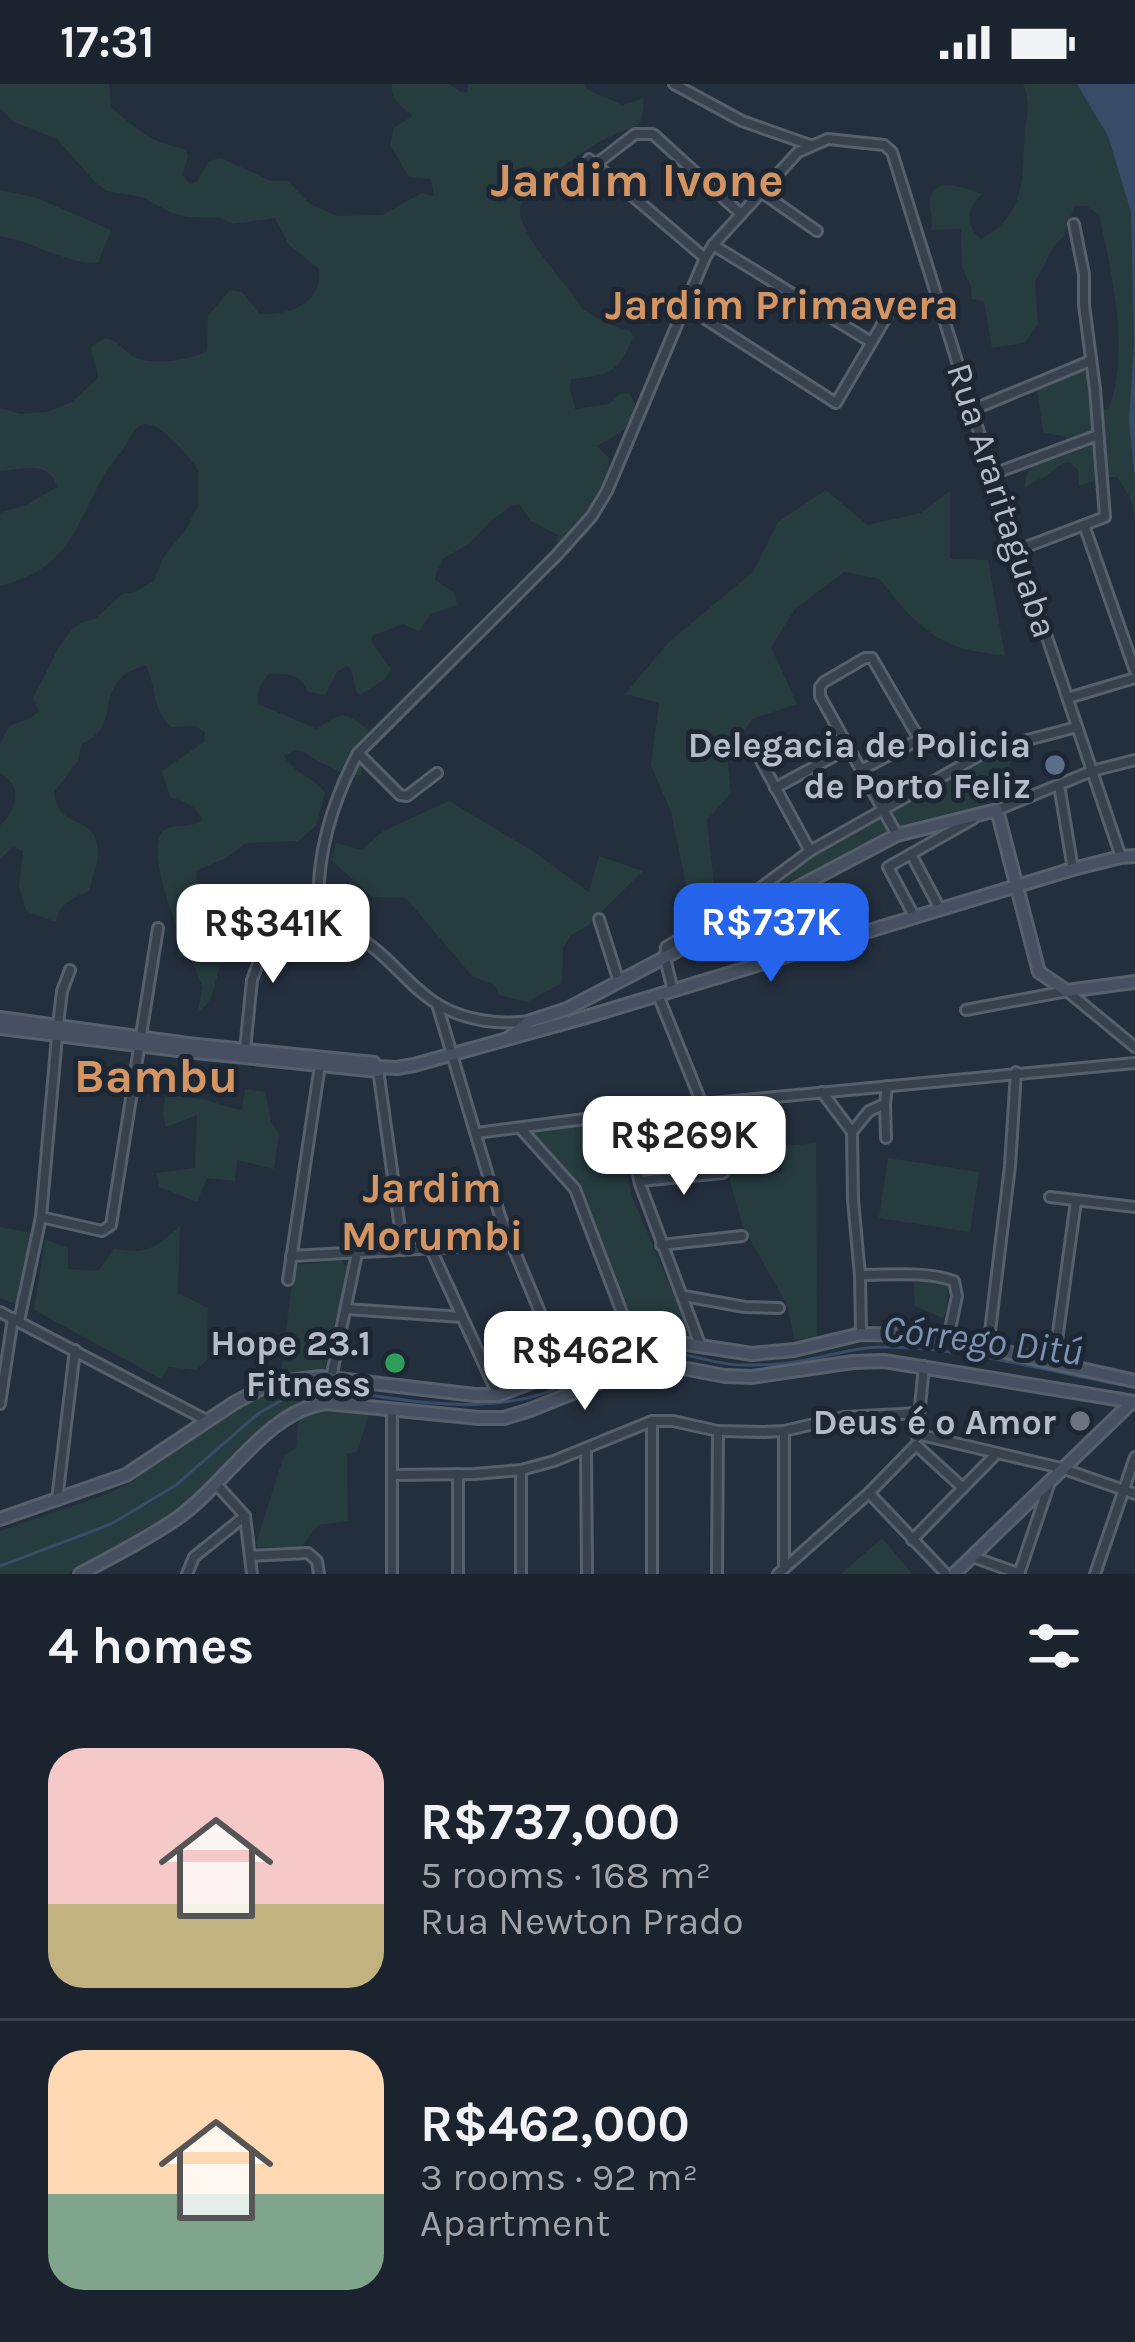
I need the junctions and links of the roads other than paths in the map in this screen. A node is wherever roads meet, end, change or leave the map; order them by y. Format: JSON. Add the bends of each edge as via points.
{"nodes":[{"id":1,"x":674,"y":84,"type":"edge"},
{"id":2,"x":812,"y":145,"type":"junction"},
{"id":3,"x":761,"y":192,"type":"junction"},
{"id":4,"x":741,"y":214,"type":"junction"},
{"id":5,"x":1074,"y":224,"type":"dead end"},
{"id":6,"x":817,"y":231,"type":"dead end"},
{"id":7,"x":713,"y":245,"type":"junction"},
{"id":8,"x":705,"y":258,"type":"junction"},
{"id":9,"x":685,"y":306,"type":"junction"},
{"id":10,"x":887,"y":316,"type":"dead end"},
{"id":11,"x":872,"y":342,"type":"junction"},
{"id":12,"x":1090,"y":361,"type":"junction"},
{"id":13,"x":972,"y":410,"type":"junction"},
{"id":14,"x":1098,"y":435,"type":"junction"},
{"id":15,"x":992,"y":474,"type":"junction"},
{"id":16,"x":1084,"y":525,"type":"junction"},
{"id":17,"x":1018,"y":550,"type":"junction"},
{"id":18,"x":1135,"y":675,"type":"edge"},
{"id":19,"x":1068,"y":698,"type":"junction"},
{"id":20,"x":1077,"y":728,"type":"junction"},
{"id":21,"x":754,"y":748,"type":"dead end"},
{"id":22,"x":849,"y":748,"type":"junction"},
{"id":23,"x":358,"y":754,"type":"junction"},
{"id":24,"x":1135,"y":760,"type":"edge"},
{"id":25,"x":861,"y":770,"type":"junction"},
{"id":26,"x":1092,"y":772,"type":"junction"},
{"id":27,"x":437,"y":773,"type":"dead end"},
{"id":28,"x":1059,"y":784,"type":"junction"},
{"id":29,"x":775,"y":788,"type":"junction"},
{"id":30,"x":997,"y":810,"type":"junction"},
{"id":31,"x":884,"y":811,"type":"junction"},
{"id":32,"x":979,"y":815,"type":"junction"},
{"id":33,"x":897,"y":836,"type":"junction"},
{"id":34,"x":810,"y":850,"type":"junction"},
{"id":35,"x":911,"y":854,"type":"junction"},
{"id":36,"x":1128,"y":856,"type":"edge"},
{"id":37,"x":1073,"y":868,"type":"junction"},
{"id":38,"x":1018,"y":886,"type":"junction"},
{"id":39,"x":262,"y":910,"type":"junction"},
{"id":40,"x":940,"y":911,"type":"junction"},
{"id":41,"x":319,"y":916,"type":"junction"},
{"id":42,"x":225,"y":917,"type":"dead end"},
{"id":43,"x":915,"y":918,"type":"junction"},
{"id":44,"x":599,"y":919,"type":"dead end"},
{"id":45,"x":158,"y":928,"type":"dead end"},
{"id":46,"x":665,"y":958,"type":"junction"},
{"id":47,"x":70,"y":970,"type":"dead end"},
{"id":48,"x":1040,"y":972,"type":"junction"},
{"id":49,"x":620,"y":982,"type":"junction"},
{"id":50,"x":1135,"y":982,"type":"edge"},
{"id":51,"x":673,"y":991,"type":"junction"},
{"id":52,"x":1066,"y":991,"type":"junction"},
{"id":53,"x":658,"y":995,"type":"junction"},
{"id":54,"x":1044,"y":995,"type":"junction"},
{"id":55,"x":580,"y":1002,"type":"junction"},
{"id":56,"x":436,"y":1004,"type":"junction"},
{"id":57,"x":966,"y":1010,"type":"dead end"},
{"id":58,"x":586,"y":1017,"type":"junction"},
{"id":59,"x":0,"y":1018,"type":"edge"},
{"id":60,"x":530,"y":1021,"type":"junction"},
{"id":61,"x":0,"y":1028,"type":"edge"},
{"id":62,"x":57,"y":1030,"type":"junction"},
{"id":63,"x":509,"y":1038,"type":"junction"},
{"id":64,"x":140,"y":1041,"type":"junction"},
{"id":65,"x":1135,"y":1047,"type":"edge"},
{"id":66,"x":244,"y":1053,"type":"junction"},
{"id":67,"x":451,"y":1055,"type":"junction"},
{"id":68,"x":320,"y":1062,"type":"junction"},
{"id":69,"x":1135,"y":1063,"type":"edge"},
{"id":70,"x":376,"y":1067,"type":"junction"},
{"id":71,"x":1016,"y":1072,"type":"junction"},
{"id":72,"x":886,"y":1086,"type":"junction"},
{"id":73,"x":822,"y":1092,"type":"junction"},
{"id":74,"x":702,"y":1104,"type":"junction"},
{"id":75,"x":885,"y":1104,"type":"junction"},
{"id":76,"x":869,"y":1112,"type":"junction"},
{"id":77,"x":625,"y":1115,"type":"junction"},
{"id":78,"x":839,"y":1115,"type":"junction"},
{"id":79,"x":520,"y":1128,"type":"junction"},
{"id":80,"x":852,"y":1132,"type":"junction"},
{"id":81,"x":476,"y":1133,"type":"junction"},
{"id":82,"x":886,"y":1138,"type":"dead end"},
{"id":83,"x":723,"y":1173,"type":"dead end"},
{"id":84,"x":640,"y":1181,"type":"junction"},
{"id":85,"x":1050,"y":1197,"type":"dead end"},
{"id":86,"x":1076,"y":1201,"type":"junction"},
{"id":87,"x":1135,"y":1207,"type":"edge"},
{"id":88,"x":40,"y":1217,"type":"junction"},
{"id":89,"x":742,"y":1236,"type":"dead end"},
{"id":90,"x":511,"y":1244,"type":"junction"},
{"id":91,"x":661,"y":1245,"type":"junction"},
{"id":92,"x":431,"y":1249,"type":"junction"},
{"id":93,"x":403,"y":1250,"type":"junction"},
{"id":94,"x":357,"y":1253,"type":"junction"},
{"id":95,"x":291,"y":1256,"type":"junction"},
{"id":96,"x":860,"y":1275,"type":"junction"},
{"id":97,"x":288,"y":1280,"type":"dead end"},
{"id":98,"x":682,"y":1296,"type":"junction"},
{"id":99,"x":778,"y":1308,"type":"dead end"},
{"id":100,"x":346,"y":1309,"type":"junction"},
{"id":101,"x":0,"y":1312,"type":"edge"},
{"id":102,"x":462,"y":1317,"type":"junction"},
{"id":103,"x":16,"y":1320,"type":"junction"},
{"id":104,"x":861,"y":1334,"type":"junction"},
{"id":105,"x":948,"y":1340,"type":"junction"},
{"id":106,"x":634,"y":1344,"type":"junction"},
{"id":107,"x":701,"y":1347,"type":"junction"},
{"id":108,"x":988,"y":1348,"type":"junction"},
{"id":109,"x":75,"y":1350,"type":"junction"},
{"id":110,"x":1054,"y":1362,"type":"junction"},
{"id":111,"x":924,"y":1366,"type":"junction"},
{"id":112,"x":565,"y":1370,"type":"junction"},
{"id":113,"x":317,"y":1377,"type":"junction"},
{"id":114,"x":331,"y":1378,"type":"junction"},
{"id":115,"x":356,"y":1381,"type":"junction"},
{"id":116,"x":1135,"y":1381,"type":"edge"},
{"id":117,"x":328,"y":1393,"type":"junction"},
{"id":118,"x":498,"y":1395,"type":"junction"},
{"id":119,"x":1134,"y":1402,"type":"edge"},
{"id":120,"x":0,"y":1403,"type":"edge"},
{"id":121,"x":348,"y":1406,"type":"junction"},
{"id":122,"x":392,"y":1410,"type":"junction"},
{"id":123,"x":919,"y":1413,"type":"junction"},
{"id":124,"x":287,"y":1417,"type":"junction"},
{"id":125,"x":208,"y":1421,"type":"junction"},
{"id":126,"x":652,"y":1421,"type":"junction"},
{"id":127,"x":718,"y":1431,"type":"junction"},
{"id":128,"x":784,"y":1431,"type":"junction"},
{"id":129,"x":916,"y":1439,"type":"junction"},
{"id":130,"x":586,"y":1448,"type":"junction"},
{"id":131,"x":998,"y":1452,"type":"junction"},
{"id":132,"x":1135,"y":1457,"type":"edge"},
{"id":133,"x":1061,"y":1468,"type":"junction"},
{"id":134,"x":521,"y":1470,"type":"junction"},
{"id":135,"x":392,"y":1474,"type":"junction"},
{"id":136,"x":458,"y":1474,"type":"junction"},
{"id":137,"x":1051,"y":1481,"type":"junction"},
{"id":138,"x":218,"y":1485,"type":"junction"},
{"id":139,"x":962,"y":1488,"type":"junction"},
{"id":140,"x":1124,"y":1490,"type":"junction"},
{"id":141,"x":868,"y":1492,"type":"junction"},
{"id":142,"x":1135,"y":1494,"type":"edge"},
{"id":143,"x":56,"y":1500,"type":"junction"},
{"id":144,"x":245,"y":1516,"type":"junction"},
{"id":145,"x":0,"y":1519,"type":"edge"},
{"id":146,"x":912,"y":1540,"type":"junction"},
{"id":147,"x":251,"y":1556,"type":"junction"},
{"id":148,"x":971,"y":1556,"type":"junction"},
{"id":149,"x":781,"y":1571,"type":"edge"},
{"id":150,"x":80,"y":1574,"type":"edge"},
{"id":151,"x":187,"y":1574,"type":"edge"},
{"id":152,"x":252,"y":1574,"type":"edge"},
{"id":153,"x":319,"y":1574,"type":"edge"},
{"id":154,"x":392,"y":1574,"type":"edge"},
{"id":155,"x":458,"y":1574,"type":"edge"},
{"id":156,"x":521,"y":1574,"type":"edge"},
{"id":157,"x":587,"y":1574,"type":"edge"},
{"id":158,"x":652,"y":1574,"type":"edge"},
{"id":159,"x":717,"y":1574,"type":"edge"},
{"id":160,"x":950,"y":1574,"type":"edge"},
{"id":161,"x":1019,"y":1574,"type":"edge"},
{"id":162,"x":1095,"y":1574,"type":"edge"}],
"edges":[{"from":1,"to":2,"type":"street","via":[[742,121]]},
{"from":2,"to":3,"type":"street"},
{"from":2,"to":13,"type":"street","name":"Rua Araritaguaba","via":[[828,139],[892,152]]},
{"from":3,"to":4,"type":"street"},
{"from":3,"to":6,"type":"street"},
{"from":4,"to":7,"type":"street"},
{"from":4,"to":8,"type":"street","via":[[653,134],[634,134],[592,162]]},
{"from":5,"to":12,"type":"street"},
{"from":7,"to":8,"type":"street"},
{"from":7,"to":11,"type":"street"},
{"from":8,"to":9,"type":"street"},
{"from":9,"to":11,"type":"street","via":[[836,403]]},
{"from":9,"to":23,"type":"street","via":[[592,515]]},
{"from":10,"to":11,"type":"street"},
{"from":12,"to":13,"type":"street"},
{"from":12,"to":14,"type":"street"},
{"from":13,"to":15,"type":"street","name":"Rua Araritaguaba"},
{"from":14,"to":15,"type":"street"},
{"from":14,"to":16,"type":"street","via":[[1105,518]]},
{"from":15,"to":17,"type":"street","name":"Rua Araritaguaba"},
{"from":16,"to":17,"type":"street"},
{"from":16,"to":18,"type":"street"},
{"from":17,"to":19,"type":"street","name":"Rua Araritaguaba"},
{"from":18,"to":19,"type":"street"},
{"from":19,"to":20,"type":"street","name":"Rua Araritaguaba"},
{"from":20,"to":26,"type":"street","name":"Rua Araritaguaba"},
{"from":20,"to":31,"type":"street","via":[[989,750]]},
{"from":21,"to":29,"type":"street"},
{"from":22,"to":25,"type":"street"},
{"from":22,"to":25,"type":"street","via":[[820,687],[872,658],[918,737]]},
{"from":22,"to":29,"type":"street"},
{"from":23,"to":27,"type":"street","via":[[400,795]]},
{"from":23,"to":41,"type":"street","via":[[318,868]]},
{"from":24,"to":26,"type":"street"},
{"from":25,"to":31,"type":"street"},
{"from":26,"to":28,"type":"street"},
{"from":26,"to":36,"type":"street","name":"Rua Araritaguaba"},
{"from":28,"to":30,"type":"street"},
{"from":28,"to":37,"type":"street"},
{"from":29,"to":34,"type":"street"},
{"from":30,"to":32,"type":"main road"},
{"from":30,"to":38,"type":"main road"},
{"from":31,"to":33,"type":"street"},
{"from":31,"to":34,"type":"street"},
{"from":32,"to":33,"type":"main road"},
{"from":32,"to":35,"type":"street"},
{"from":33,"to":46,"type":"main road"},
{"from":34,"to":46,"type":"street","via":[[667,947]]},
{"from":35,"to":40,"type":"street"},
{"from":35,"to":43,"type":"street","via":[[888,867]]},
{"from":36,"to":37,"type":"main road"},
{"from":37,"to":38,"type":"main road"},
{"from":38,"to":40,"type":"main road"},
{"from":38,"to":48,"type":"main road"},
{"from":39,"to":41,"type":"street"},
{"from":39,"to":42,"type":"street"},
{"from":39,"to":66,"type":"street"},
{"from":40,"to":43,"type":"main road"},
{"from":41,"to":56,"type":"street","via":[[376,949]]},
{"from":43,"to":51,"type":"main road"},
{"from":44,"to":49,"type":"street"},
{"from":45,"to":64,"type":"street"},
{"from":46,"to":49,"type":"main road"},
{"from":46,"to":51,"type":"street"},
{"from":47,"to":62,"type":"street"},
{"from":48,"to":52,"type":"main road"},
{"from":48,"to":54,"type":"street"},
{"from":49,"to":55,"type":"main road"},
{"from":50,"to":52,"type":"main road"},
{"from":51,"to":53,"type":"main road"},
{"from":52,"to":54,"type":"street"},
{"from":52,"to":65,"type":"street"},
{"from":53,"to":58,"type":"main road"},
{"from":53,"to":74,"type":"street"},
{"from":54,"to":57,"type":"street"},
{"from":55,"to":58,"type":"street"},
{"from":55,"to":60,"type":"main road"},
{"from":56,"to":60,"type":"street","via":[[486,1021]]},
{"from":56,"to":67,"type":"street"},
{"from":58,"to":63,"type":"main road"},
{"from":59,"to":62,"type":"main road"},
{"from":60,"to":63,"type":"main road"},
{"from":61,"to":62,"type":"main road"},
{"from":62,"to":64,"type":"main road"},
{"from":62,"to":88,"type":"street"},
{"from":63,"to":67,"type":"main road"},
{"from":64,"to":66,"type":"main road"},
{"from":64,"to":88,"type":"street","via":[[111,1226],[102,1231]]},
{"from":66,"to":68,"type":"main road"},
{"from":67,"to":70,"type":"main road"},
{"from":67,"to":81,"type":"street"},
{"from":68,"to":70,"type":"main road"},
{"from":68,"to":95,"type":"street"},
{"from":69,"to":71,"type":"street"},
{"from":70,"to":93,"type":"street"},
{"from":71,"to":72,"type":"street"},
{"from":71,"to":108,"type":"street"},
{"from":72,"to":73,"type":"street"},
{"from":72,"to":75,"type":"street"},
{"from":73,"to":74,"type":"street"},
{"from":73,"to":78,"type":"street"},
{"from":74,"to":77,"type":"street"},
{"from":75,"to":76,"type":"street"},
{"from":75,"to":82,"type":"street"},
{"from":76,"to":78,"type":"street"},
{"from":76,"to":80,"type":"street"},
{"from":77,"to":79,"type":"street"},
{"from":77,"to":84,"type":"street"},
{"from":78,"to":80,"type":"street"},
{"from":79,"to":81,"type":"street"},
{"from":79,"to":106,"type":"street","via":[[575,1189]]},
{"from":80,"to":96,"type":"street"},
{"from":81,"to":90,"type":"street"},
{"from":83,"to":84,"type":"street"},
{"from":84,"to":91,"type":"street"},
{"from":85,"to":86,"type":"street"},
{"from":86,"to":87,"type":"street"},
{"from":86,"to":110,"type":"street"},
{"from":88,"to":103,"type":"street"},
{"from":89,"to":91,"type":"street"},
{"from":90,"to":92,"type":"street"},
{"from":90,"to":112,"type":"street"},
{"from":91,"to":98,"type":"street"},
{"from":92,"to":93,"type":"street"},
{"from":92,"to":102,"type":"street"},
{"from":93,"to":94,"type":"street"},
{"from":94,"to":95,"type":"street"},
{"from":94,"to":100,"type":"street"},
{"from":95,"to":97,"type":"street"},
{"from":96,"to":104,"type":"street"},
{"from":96,"to":105,"type":"street","via":[[954,1281]]},
{"from":98,"to":99,"type":"street"},
{"from":98,"to":107,"type":"street"},
{"from":100,"to":102,"type":"street"},
{"from":100,"to":114,"type":"street"},
{"from":101,"to":103,"type":"street"},
{"from":102,"to":118,"type":"street"},
{"from":103,"to":109,"type":"street"},
{"from":103,"to":120,"type":"street"},
{"from":104,"to":105,"type":"main road"},
{"from":104,"to":107,"type":"main road","via":[[772,1353]]},
{"from":105,"to":108,"type":"main road"},
{"from":106,"to":107,"type":"main road"},
{"from":106,"to":112,"type":"main road"},
{"from":108,"to":110,"type":"main road"},
{"from":109,"to":125,"type":"street"},
{"from":109,"to":143,"type":"street"},
{"from":110,"to":116,"type":"main road"},
{"from":111,"to":119,"type":"main road"},
{"from":111,"to":122,"type":"main road","via":[[853,1362],[752,1378],[652,1364],[504,1418]]},
{"from":111,"to":123,"type":"street"},
{"from":112,"to":118,"type":"main road"},
{"from":113,"to":114,"type":"main road"},
{"from":113,"to":117,"type":"main road"},
{"from":113,"to":125,"type":"main road","via":[[262,1388]]},
{"from":114,"to":115,"type":"main road"},
{"from":114,"to":117,"type":"street"},
{"from":115,"to":118,"type":"main road"},
{"from":115,"to":121,"type":"main road","via":[[341,1388]]},
{"from":117,"to":124,"type":"main road"},
{"from":119,"to":133,"type":"main road"},
{"from":121,"to":122,"type":"main road"},
{"from":121,"to":124,"type":"main road","via":[[313,1405]]},
{"from":122,"to":135,"type":"street"},
{"from":123,"to":128,"type":"street"},
{"from":123,"to":129,"type":"street"},
{"from":124,"to":138,"type":"main road"},
{"from":125,"to":143,"type":"main road","via":[[126,1475]]},
{"from":126,"to":127,"type":"street"},
{"from":126,"to":130,"type":"street"},
{"from":126,"to":158,"type":"street"},
{"from":127,"to":128,"type":"street"},
{"from":127,"to":159,"type":"street"},
{"from":128,"to":149,"type":"street"},
{"from":129,"to":131,"type":"street"},
{"from":129,"to":139,"type":"street"},
{"from":129,"to":141,"type":"street"},
{"from":130,"to":134,"type":"street"},
{"from":130,"to":157,"type":"street"},
{"from":131,"to":133,"type":"street"},
{"from":131,"to":139,"type":"street"},
{"from":132,"to":140,"type":"street"},
{"from":133,"to":137,"type":"main road"},
{"from":133,"to":140,"type":"street"},
{"from":134,"to":136,"type":"street"},
{"from":134,"to":156,"type":"street"},
{"from":135,"to":136,"type":"street"},
{"from":135,"to":154,"type":"street"},
{"from":136,"to":155,"type":"street"},
{"from":137,"to":148,"type":"main road"},
{"from":137,"to":161,"type":"street"},
{"from":138,"to":144,"type":"street"},
{"from":138,"to":150,"type":"main road","via":[[164,1528]]},
{"from":139,"to":146,"type":"street"},
{"from":140,"to":142,"type":"street"},
{"from":140,"to":162,"type":"street"},
{"from":141,"to":146,"type":"street"},
{"from":141,"to":149,"type":"street"},
{"from":143,"to":145,"type":"main road"},
{"from":144,"to":147,"type":"street"},
{"from":144,"to":151,"type":"street","via":[[194,1557]]},
{"from":146,"to":160,"type":"street"},
{"from":147,"to":152,"type":"street"},
{"from":147,"to":153,"type":"street","via":[[308,1553]]},
{"from":148,"to":160,"type":"main road"},
{"from":148,"to":161,"type":"street"}]}
